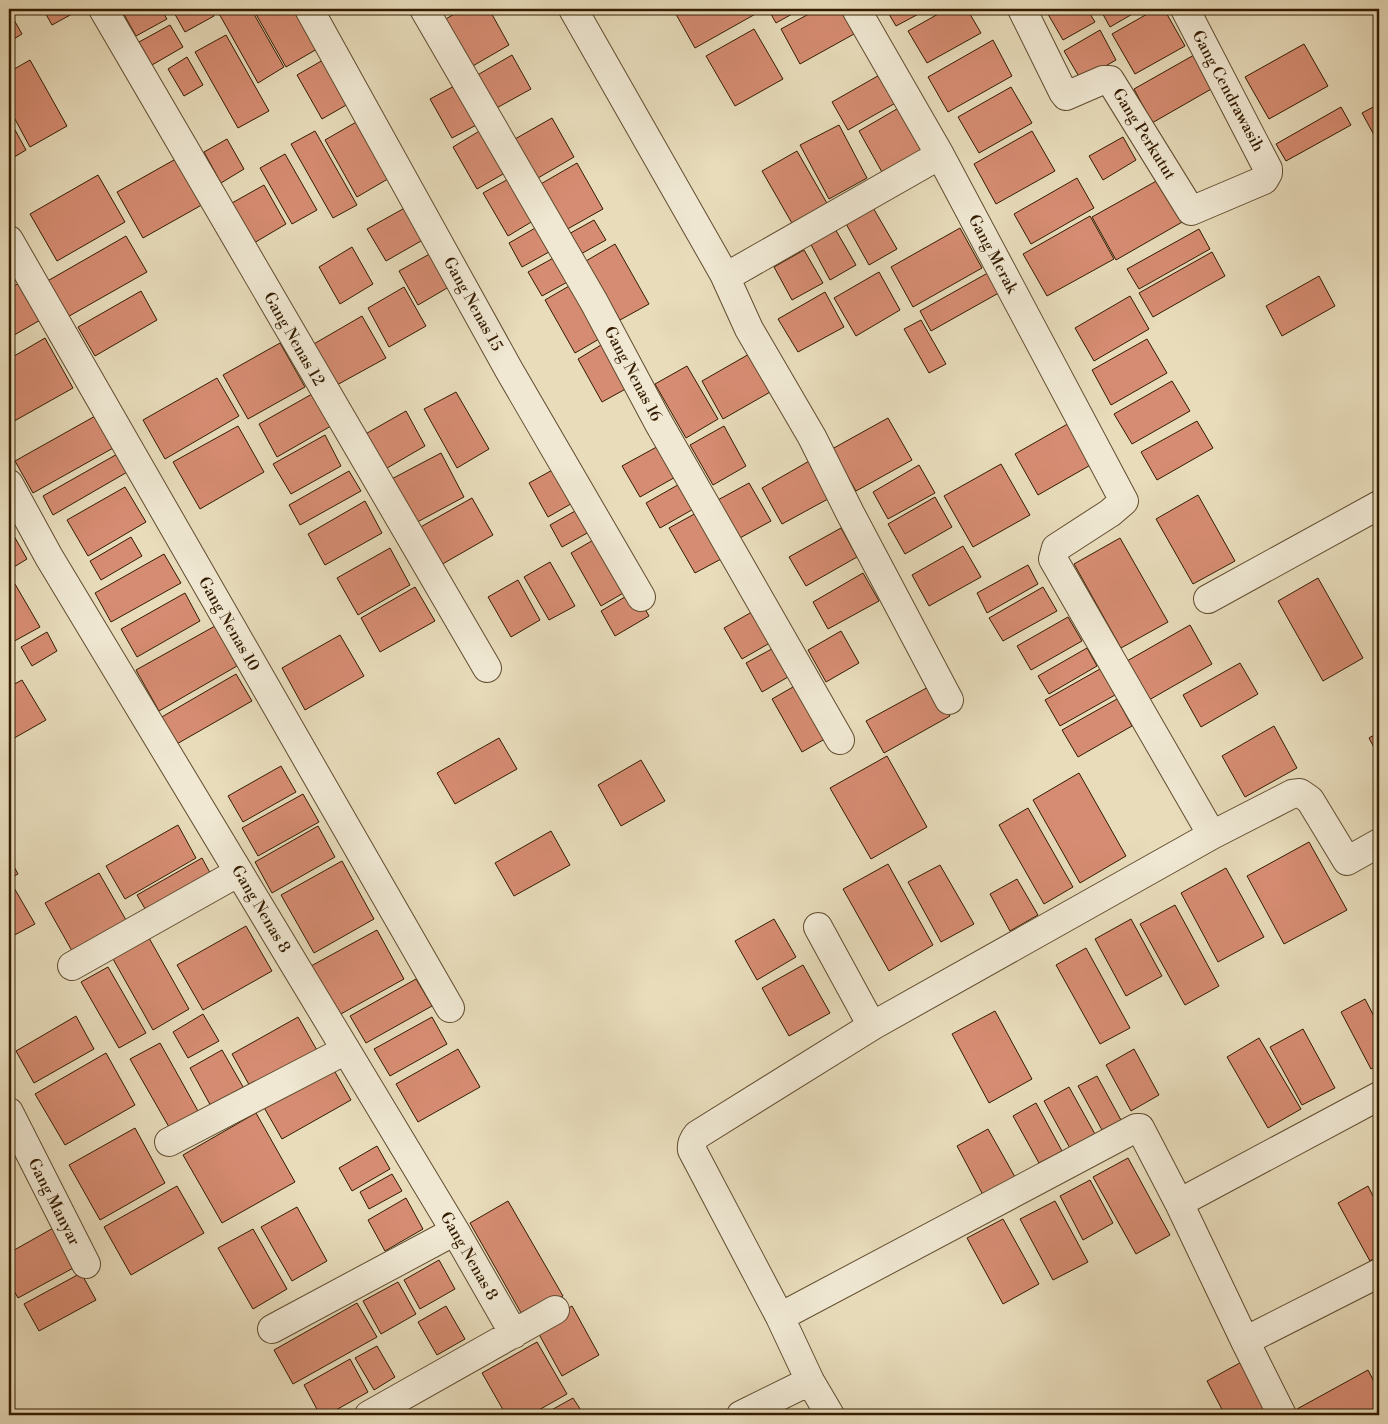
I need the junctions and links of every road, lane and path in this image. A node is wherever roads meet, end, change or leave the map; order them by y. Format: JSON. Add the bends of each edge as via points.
{"nodes":[{"id":1,"x":102,"y":9,"type":"edge"},
{"id":2,"x":309,"y":9,"type":"edge"},
{"id":3,"x":424,"y":9,"type":"edge"},
{"id":4,"x":573,"y":9,"type":"edge"},
{"id":5,"x":856,"y":9,"type":"edge"},
{"id":6,"x":1022,"y":9,"type":"edge"},
{"id":7,"x":1185,"y":9,"type":"edge"},
{"id":8,"x":940,"y":155,"type":"junction"},
{"id":9,"x":1268,"y":173,"type":"joint"},
{"id":10,"x":9,"y":240,"type":"edge"},
{"id":11,"x":724,"y":274,"type":"junction"},
{"id":12,"x":9,"y":484,"type":"edge"},
{"id":13,"x":1379,"y":505,"type":"edge"},
{"id":14,"x":641,"y":597,"type":"dead end"},
{"id":15,"x":1208,"y":599,"type":"dead end"},
{"id":16,"x":487,"y":668,"type":"dead end"},
{"id":17,"x":949,"y":700,"type":"dead end"},
{"id":18,"x":840,"y":740,"type":"dead end"},
{"id":19,"x":1212,"y":835,"type":"junction"},
{"id":20,"x":1379,"y":843,"type":"edge"},
{"id":21,"x":239,"y":872,"type":"junction"},
{"id":22,"x":818,"y":927,"type":"dead end"},
{"id":23,"x":72,"y":966,"type":"dead end"},
{"id":24,"x":450,"y":1008,"type":"dead end"},
{"id":25,"x":872,"y":1026,"type":"junction"},
{"id":26,"x":346,"y":1050,"type":"junction"},
{"id":27,"x":1379,"y":1096,"type":"edge"},
{"id":28,"x":9,"y":1112,"type":"edge"},
{"id":29,"x":169,"y":1142,"type":"dead end"},
{"id":30,"x":1179,"y":1203,"type":"junction"},
{"id":31,"x":455,"y":1231,"type":"junction"},
{"id":32,"x":86,"y":1264,"type":"dead end"},
{"id":33,"x":1379,"y":1273,"type":"edge"},
{"id":34,"x":555,"y":1310,"type":"dead end"},
{"id":35,"x":780,"y":1317,"type":"junction"},
{"id":36,"x":272,"y":1329,"type":"dead end"},
{"id":37,"x":509,"y":1336,"type":"junction"},
{"id":38,"x":1246,"y":1341,"type":"junction"},
{"id":39,"x":810,"y":1381,"type":"junction"},
{"id":40,"x":369,"y":1415,"type":"edge"},
{"id":41,"x":741,"y":1415,"type":"edge"},
{"id":42,"x":830,"y":1415,"type":"edge"},
{"id":43,"x":1282,"y":1415,"type":"edge"}],
"edges":[{"from":1,"to":16,"type":"street","name":"Gang Nenas 12"},
{"from":2,"to":14,"type":"street","name":"Gang Nenas 15","via":[[509,370]]},
{"from":3,"to":18,"type":"street","name":"Gang Nenas 16","via":[[594,302],[658,422]]},
{"from":4,"to":11,"type":"street"},
{"from":5,"to":8,"type":"street","name":"Gang Merak"},
{"from":6,"to":9,"type":"street","name":"Gang Perkutut","via":[[1066,96],[1110,80],[1190,211],[1264,180]]},
{"from":7,"to":9,"type":"street","name":"Gang Cendrawasih","via":[[1267,165]]},
{"from":8,"to":11,"type":"street","via":[[731,274]]},
{"from":8,"to":19,"type":"street","name":"Gang Merak","via":[[1124,501],[1056,548],[1053,559]]},
{"from":10,"to":24,"type":"street","name":"Gang Nenas 10"},
{"from":11,"to":17,"type":"street","via":[[749,329],[812,437]]},
{"from":12,"to":21,"type":"street","name":"Gang Nenas 8","via":[[49,557]]},
{"from":13,"to":15,"type":"street"},
{"from":19,"to":20,"type":"street","via":[[1292,794],[1300,793],[1310,800],[1347,861]]},
{"from":19,"to":25,"type":"street"},
{"from":21,"to":23,"type":"street"},
{"from":21,"to":26,"type":"street","name":"Gang Nenas 8"},
{"from":22,"to":25,"type":"street"},
{"from":25,"to":35,"type":"street","via":[[697,1135],[693,1141],[692,1150]]},
{"from":26,"to":29,"type":"street"},
{"from":26,"to":31,"type":"street","name":"Gang Nenas 8"},
{"from":27,"to":30,"type":"street"},
{"from":28,"to":32,"type":"street","name":"Gang Manyar"},
{"from":30,"to":35,"type":"street","via":[[1140,1128],[1136,1128]]},
{"from":30,"to":38,"type":"street"},
{"from":31,"to":36,"type":"street"},
{"from":31,"to":37,"type":"street","name":"Gang Nenas 8"},
{"from":33,"to":38,"type":"street"},
{"from":34,"to":37,"type":"street"},
{"from":35,"to":39,"type":"street"},
{"from":37,"to":40,"type":"street"},
{"from":38,"to":43,"type":"street"},
{"from":39,"to":41,"type":"street"},
{"from":39,"to":42,"type":"street"}]}
